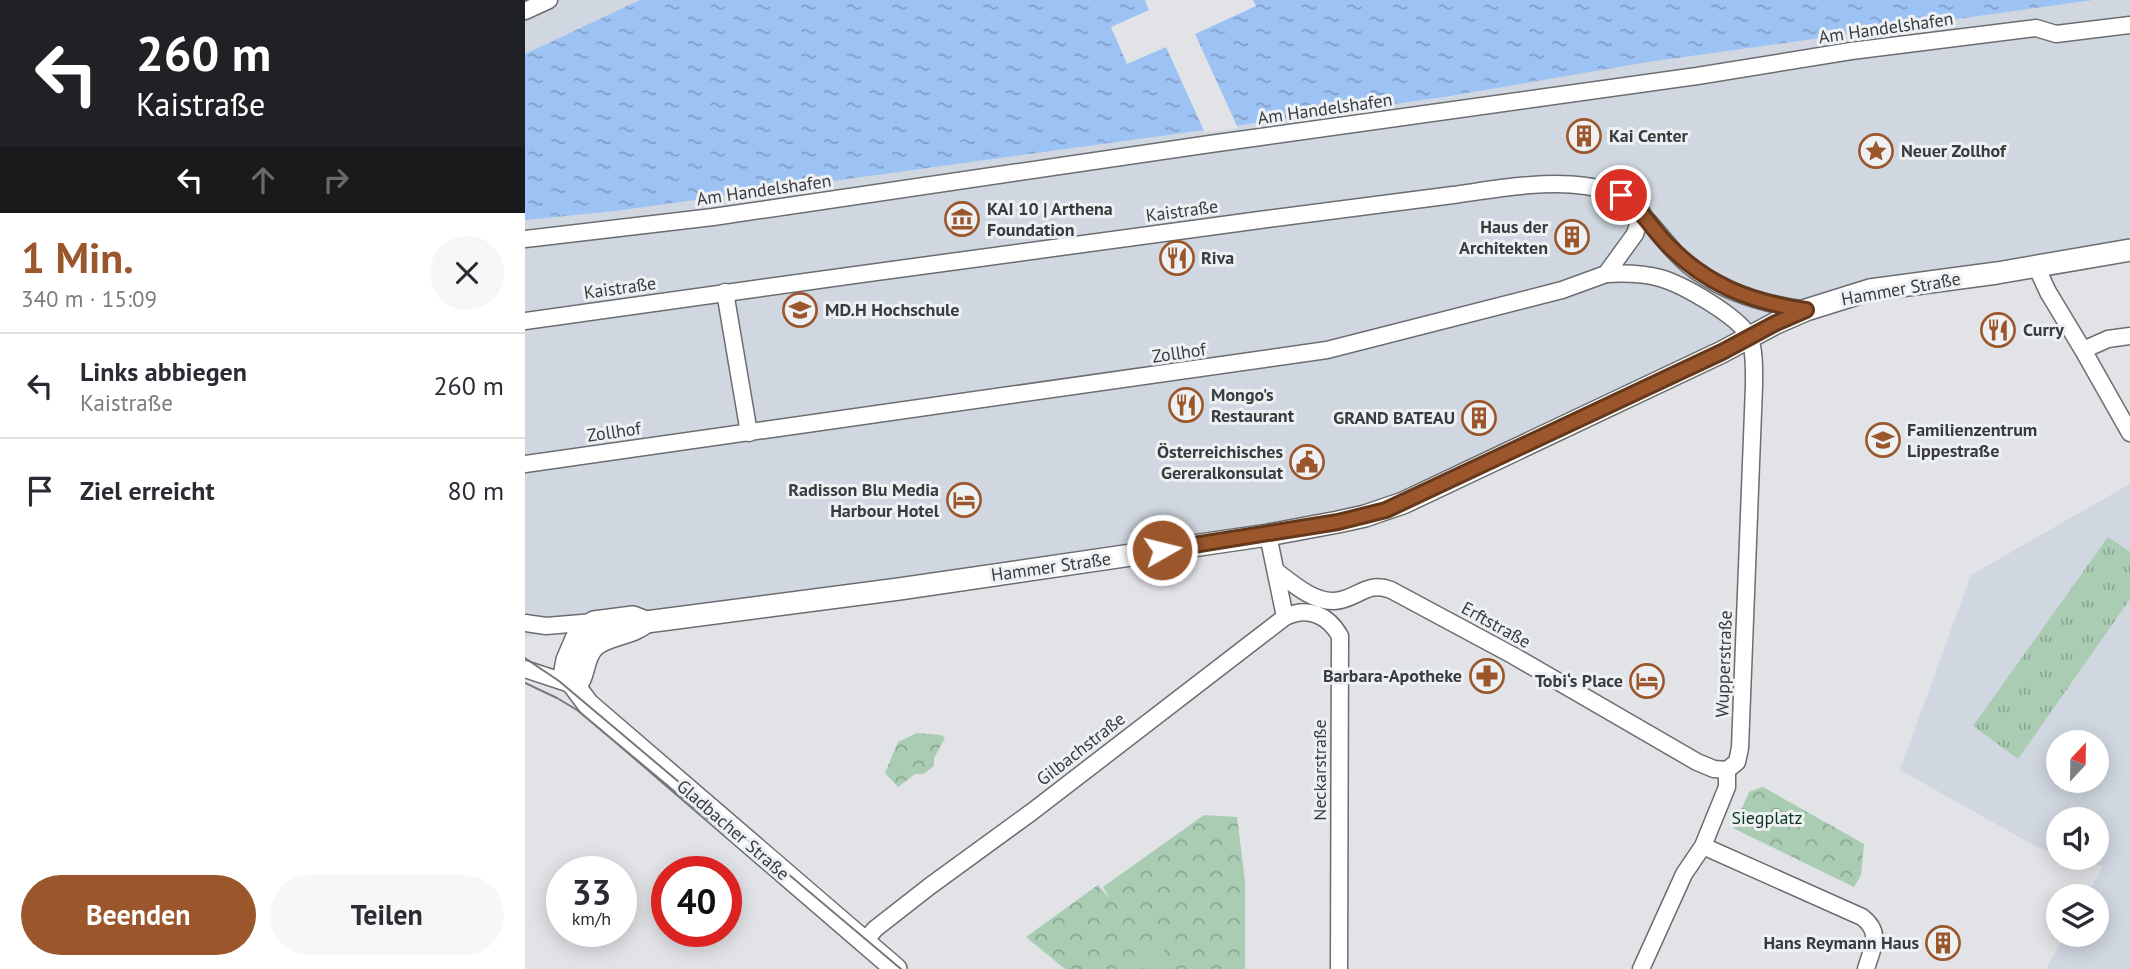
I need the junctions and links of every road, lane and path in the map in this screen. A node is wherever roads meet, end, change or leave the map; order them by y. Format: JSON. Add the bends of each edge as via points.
{"nodes":[{"id":1,"x":549,"y":0,"type":"edge"},
{"id":2,"x":525,"y":11,"type":"edge"},
{"id":3,"x":2130,"y":25,"type":"edge"},
{"id":4,"x":1642,"y":212,"type":"junction"},
{"id":5,"x":525,"y":239,"type":"edge"},
{"id":6,"x":2130,"y":250,"type":"edge"},
{"id":7,"x":2035,"y":266,"type":"junction"},
{"id":8,"x":1606,"y":274,"type":"junction"},
{"id":9,"x":725,"y":292,"type":"junction"},
{"id":10,"x":1806,"y":310,"type":"junction"},
{"id":11,"x":525,"y":321,"type":"edge"},
{"id":12,"x":2130,"y":336,"type":"edge"},
{"id":13,"x":1749,"y":337,"type":"junction"},
{"id":14,"x":2083,"y":350,"type":"junction"},
{"id":15,"x":749,"y":433,"type":"junction"},
{"id":16,"x":2130,"y":433,"type":"edge"},
{"id":17,"x":525,"y":464,"type":"edge"},
{"id":18,"x":1268,"y":535,"type":"junction"},
{"id":19,"x":1276,"y":571,"type":"junction"},
{"id":20,"x":1285,"y":617,"type":"junction"},
{"id":21,"x":594,"y":622,"type":"junction"},
{"id":22,"x":646,"y":622,"type":"junction"},
{"id":23,"x":525,"y":623,"type":"edge"},
{"id":24,"x":525,"y":669,"type":"edge"},
{"id":25,"x":576,"y":686,"type":"junction"},
{"id":26,"x":1727,"y":770,"type":"junction"},
{"id":27,"x":1703,"y":846,"type":"junction"},
{"id":28,"x":864,"y":942,"type":"junction"},
{"id":29,"x":896,"y":969,"type":"edge"},
{"id":30,"x":1339,"y":969,"type":"edge"},
{"id":31,"x":1641,"y":969,"type":"edge"},
{"id":32,"x":1865,"y":969,"type":"edge"}],
"edges":[{"from":1,"to":2,"type":"street"},
{"from":3,"to":5,"type":"street","name":"Am Handelshafen","via":[[2056,34],[2036,28],[1851,51],[713,218]]},
{"from":4,"to":8,"type":"street","via":[[1635,234]]},
{"from":4,"to":9,"type":"street","name":"Kaistraße","via":[[1621,195],[1598,187],[1503,188]]},
{"from":4,"to":10,"type":"street","name":"Kaistraße","via":[[1698,273],[1728,289]]},
{"from":6,"to":7,"type":"street","name":"Hammer Straße"},
{"from":7,"to":10,"type":"street","name":"Hammer Straße","via":[[1870,290]]},
{"from":7,"to":14,"type":"street"},
{"from":8,"to":13,"type":"street","name":"Zollhof","via":[[1640,274],[1673,283],[1728,314]]},
{"from":8,"to":15,"type":"street","name":"Zollhof","via":[[1562,290],[1327,350]]},
{"from":9,"to":11,"type":"street","name":"Kaistraße"},
{"from":9,"to":15,"type":"street"},
{"from":10,"to":13,"type":"street","name":"Hammer Straße"},
{"from":12,"to":14,"type":"street"},
{"from":13,"to":18,"type":"street","name":"Hammer Straße","via":[[1386,510]]},
{"from":13,"to":26,"type":"street","name":"Wupperstraße","via":[[1754,386],[1740,748],[1737,762]]},
{"from":14,"to":16,"type":"street"},
{"from":15,"to":17,"type":"street","name":"Zollhof"},
{"from":18,"to":19,"type":"street"},
{"from":18,"to":22,"type":"street","name":"Hammer Straße"},
{"from":19,"to":20,"type":"street"},
{"from":19,"to":26,"type":"street","name":"Erftstraße","via":[[1329,601],[1374,586],[1391,590],[1697,762]]},
{"from":20,"to":28,"type":"street","name":"Gilbachstraße","via":[[930,886]]},
{"from":20,"to":30,"type":"street","name":"Neckarstraße","via":[[1296,612],[1318,615],[1340,636]]},
{"from":21,"to":22,"type":"street","name":"Hammer Straße","via":[[633,617]]},
{"from":21,"to":23,"type":"street"},
{"from":21,"to":25,"type":"street","via":[[576,639],[565,664],[567,676]]},
{"from":22,"to":25,"type":"street","name":"Hammer Straße","via":[[594,646]]},
{"from":24,"to":25,"type":"street"},
{"from":25,"to":28,"type":"street","name":"Gladbacher Straße","via":[[596,712]]},
{"from":26,"to":27,"type":"street","name":"Wupperstraße","via":[[1727,787]]},
{"from":27,"to":31,"type":"street","name":"Wupperstraße","via":[[1684,874]]},
{"from":27,"to":32,"type":"street","via":[[1862,917],[1873,929],[1874,941]]},
{"from":28,"to":29,"type":"street","name":"Gladbacher Straße"}]}
